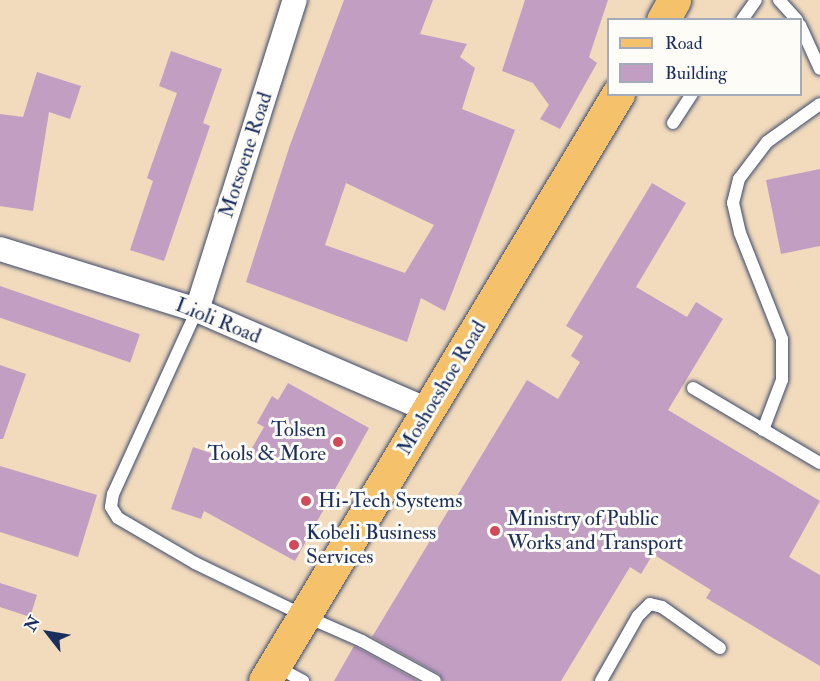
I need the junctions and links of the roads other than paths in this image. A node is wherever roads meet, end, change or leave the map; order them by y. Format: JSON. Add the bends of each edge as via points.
{"nodes":[{"id":1,"x":295,"y":0,"type":"edge"},
{"id":2,"x":674,"y":0,"type":"edge"},
{"id":3,"x":756,"y":0,"type":"edge"},
{"id":4,"x":779,"y":0,"type":"edge"},
{"id":5,"x":664,"y":18,"type":"edge"},
{"id":6,"x":743,"y":18,"type":"edge"},
{"id":7,"x":795,"y":18,"type":"edge"},
{"id":8,"x":802,"y":27,"type":"edge"},
{"id":9,"x":820,"y":69,"type":"edge"},
{"id":10,"x":617,"y":96,"type":"edge"},
{"id":11,"x":691,"y":96,"type":"edge"},
{"id":12,"x":820,"y":104,"type":"edge"},
{"id":13,"x":673,"y":123,"type":"dead end"},
{"id":14,"x":0,"y":249,"type":"edge"},
{"id":15,"x":197,"y":310,"type":"junction"},
{"id":16,"x":693,"y":388,"type":"dead end"},
{"id":17,"x":430,"y":411,"type":"junction"},
{"id":18,"x":764,"y":430,"type":"junction"},
{"id":19,"x":820,"y":463,"type":"edge"},
{"id":20,"x":303,"y":615,"type":"junction"},
{"id":21,"x":720,"y":648,"type":"dead end"},
{"id":22,"x":270,"y":673,"type":"edge"},
{"id":23,"x":303,"y":681,"type":"edge"},
{"id":24,"x":435,"y":681,"type":"edge"},
{"id":25,"x":602,"y":681,"type":"edge"}],
"edges":[{"from":1,"to":15,"type":"street","name":"Motsoene Road"},
{"from":2,"to":5,"type":"main road"},
{"from":3,"to":6,"type":"lane"},
{"from":4,"to":7,"type":"lane"},
{"from":8,"to":9,"type":"lane"},
{"from":10,"to":17,"type":"main road","name":"Moshoeshoe Road"},
{"from":11,"to":13,"type":"lane"},
{"from":12,"to":18,"type":"lane","via":[[767,142],[740,179],[733,203],[740,234],[782,339],[782,380]]},
{"from":14,"to":15,"type":"street","name":"Lioli Road"},
{"from":15,"to":17,"type":"street","name":"Lioli Road"},
{"from":15,"to":20,"type":"lane","via":[[112,494],[111,507],[118,518],[195,563]]},
{"from":16,"to":18,"type":"lane"},
{"from":17,"to":20,"type":"main road","name":"Moshoeshoe Road"},
{"from":18,"to":19,"type":"lane"},
{"from":20,"to":22,"type":"main road","name":"Moshoeshoe Road"},
{"from":20,"to":24,"type":"lane","via":[[362,641]]},
{"from":21,"to":25,"type":"lane","via":[[662,607],[650,604],[638,616]]},
{"from":22,"to":23,"type":"lane"}]}
